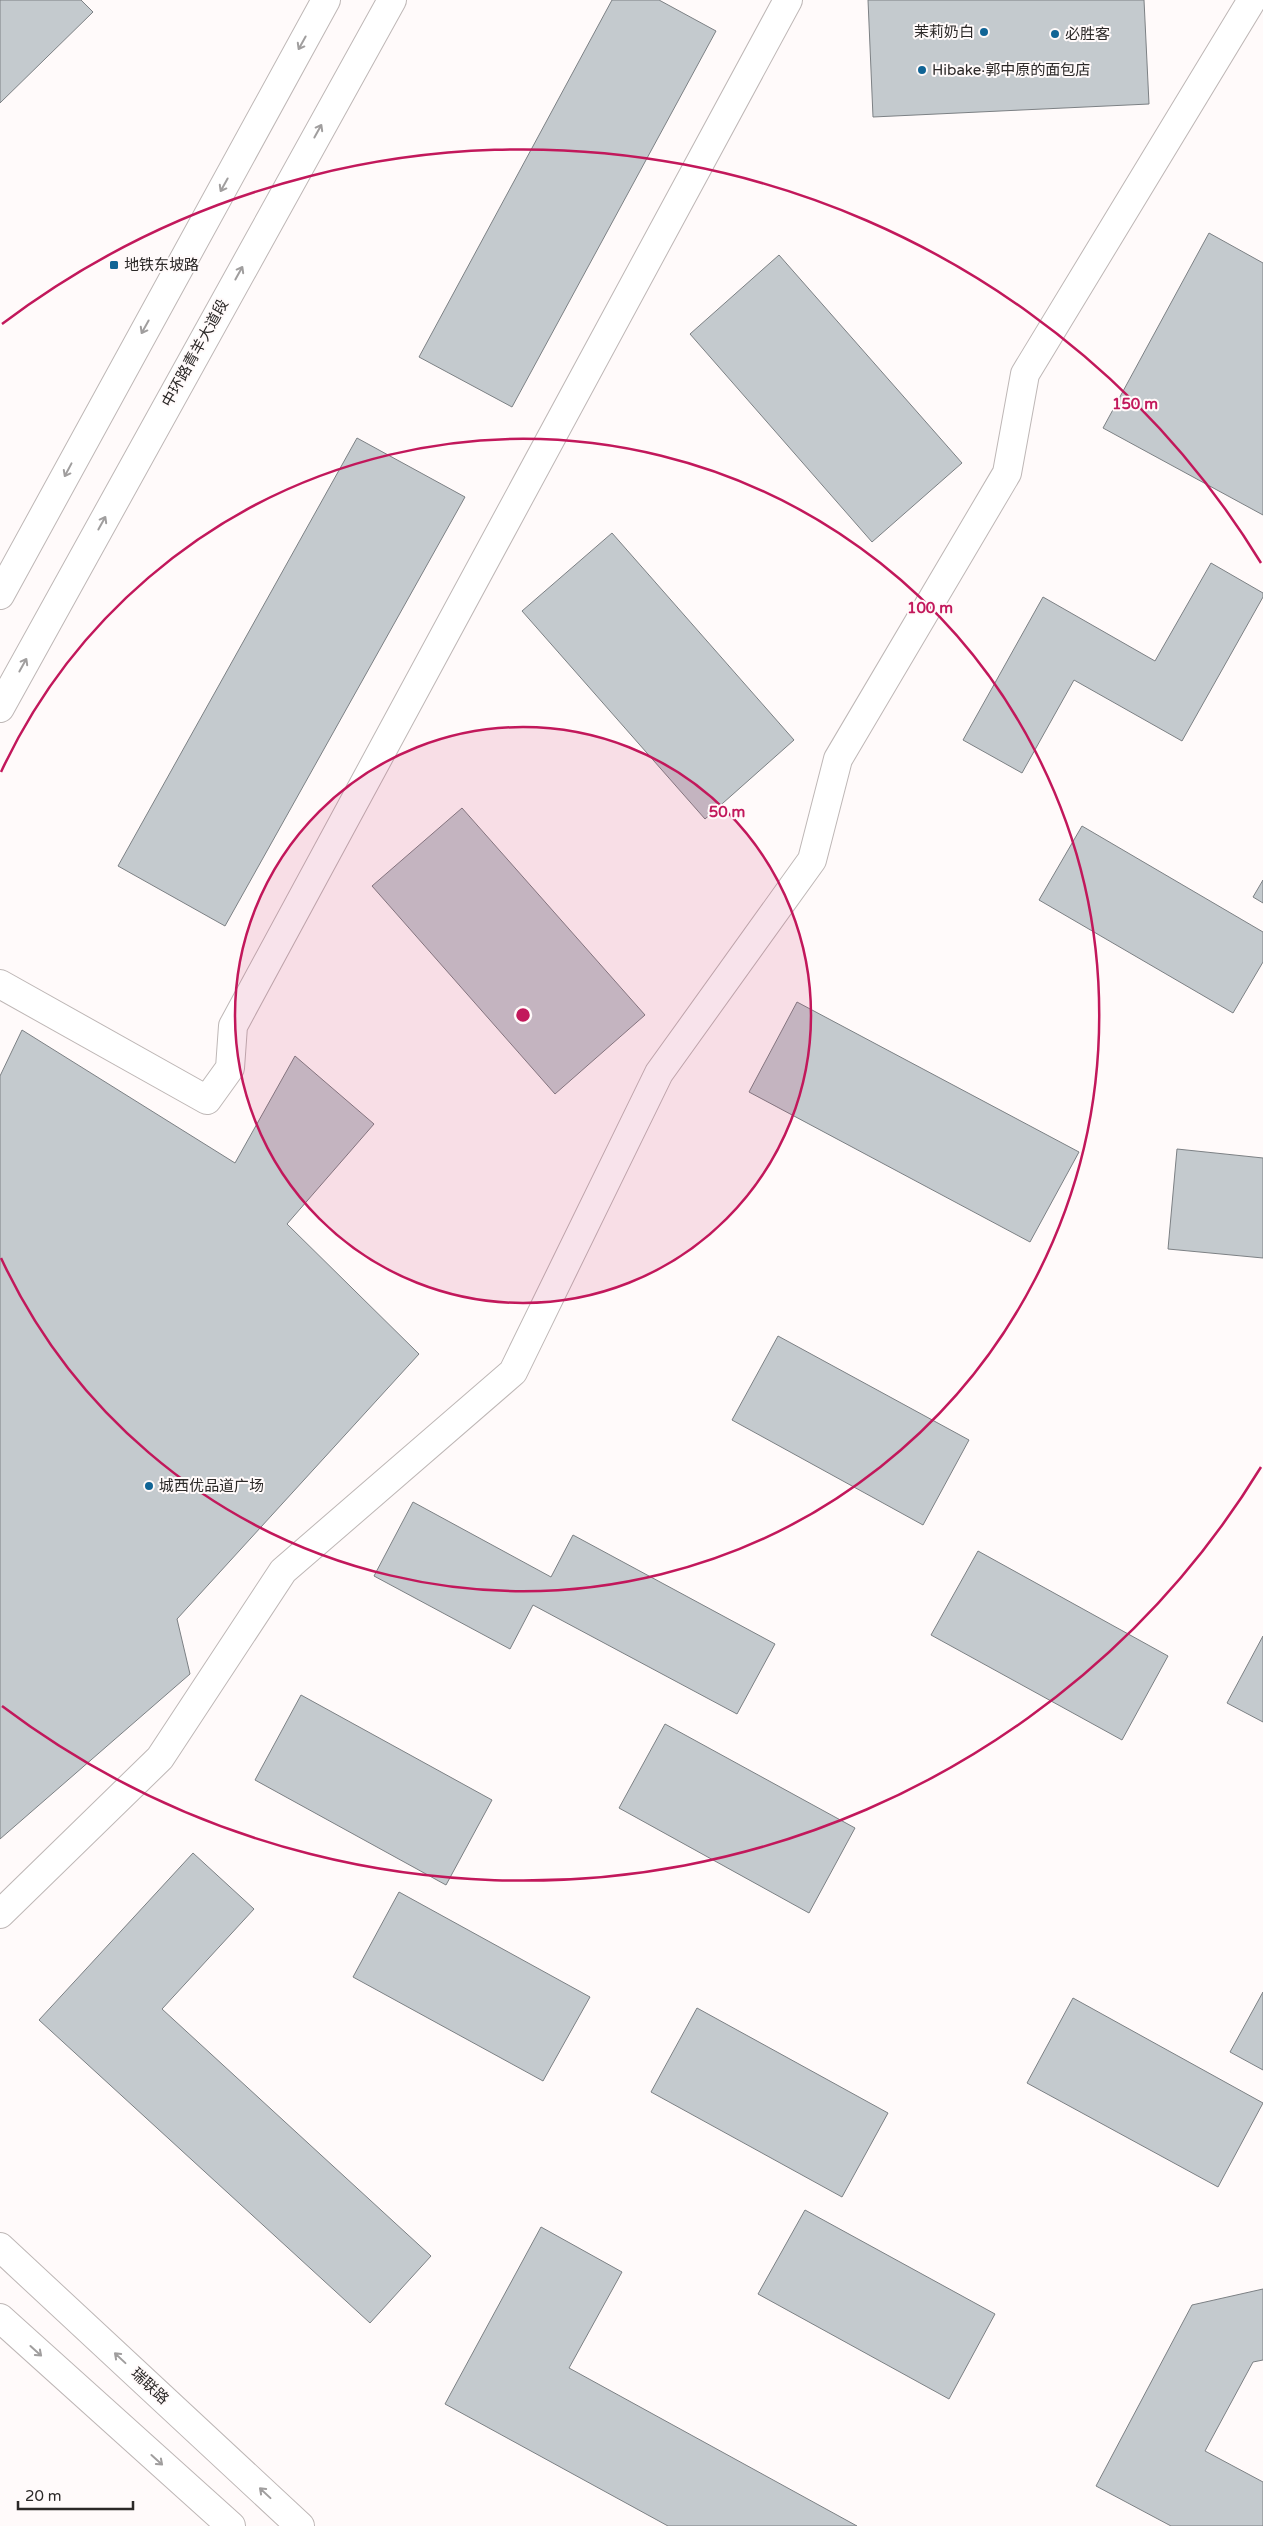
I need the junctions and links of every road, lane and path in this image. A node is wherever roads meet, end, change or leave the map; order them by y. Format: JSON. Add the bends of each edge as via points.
{"nodes":[{"id":1,"x":326,"y":0,"type":"edge"},
{"id":2,"x":392,"y":0,"type":"edge"},
{"id":3,"x":788,"y":0,"type":"edge"},
{"id":4,"x":1252,"y":0,"type":"edge"},
{"id":5,"x":0,"y":595,"type":"edge"},
{"id":6,"x":0,"y":708,"type":"edge"},
{"id":7,"x":0,"y":984,"type":"edge"},
{"id":8,"x":0,"y":1914,"type":"edge"},
{"id":9,"x":0,"y":2247,"type":"edge"},
{"id":10,"x":0,"y":2318,"type":"edge"},
{"id":11,"x":231,"y":2526,"type":"edge"},
{"id":12,"x":300,"y":2526,"type":"edge"}],
"edges":[{"from":1,"to":5,"type":"street","one_way":true},
{"from":6,"to":2,"type":"street","name":"中环路青羊大道段","one_way":true},
{"from":3,"to":7,"type":"street","via":[[233,1026],[230,1068],[207,1100]]},
{"from":4,"to":8,"type":"street","via":[[1024,374],[1007,473],[838,760],[812,860],[659,1073],[513,1372],[283,1571],[160,1758]]},
{"from":12,"to":9,"type":"street","name":"瑞联路","one_way":true},
{"from":10,"to":11,"type":"street","one_way":true}]}
